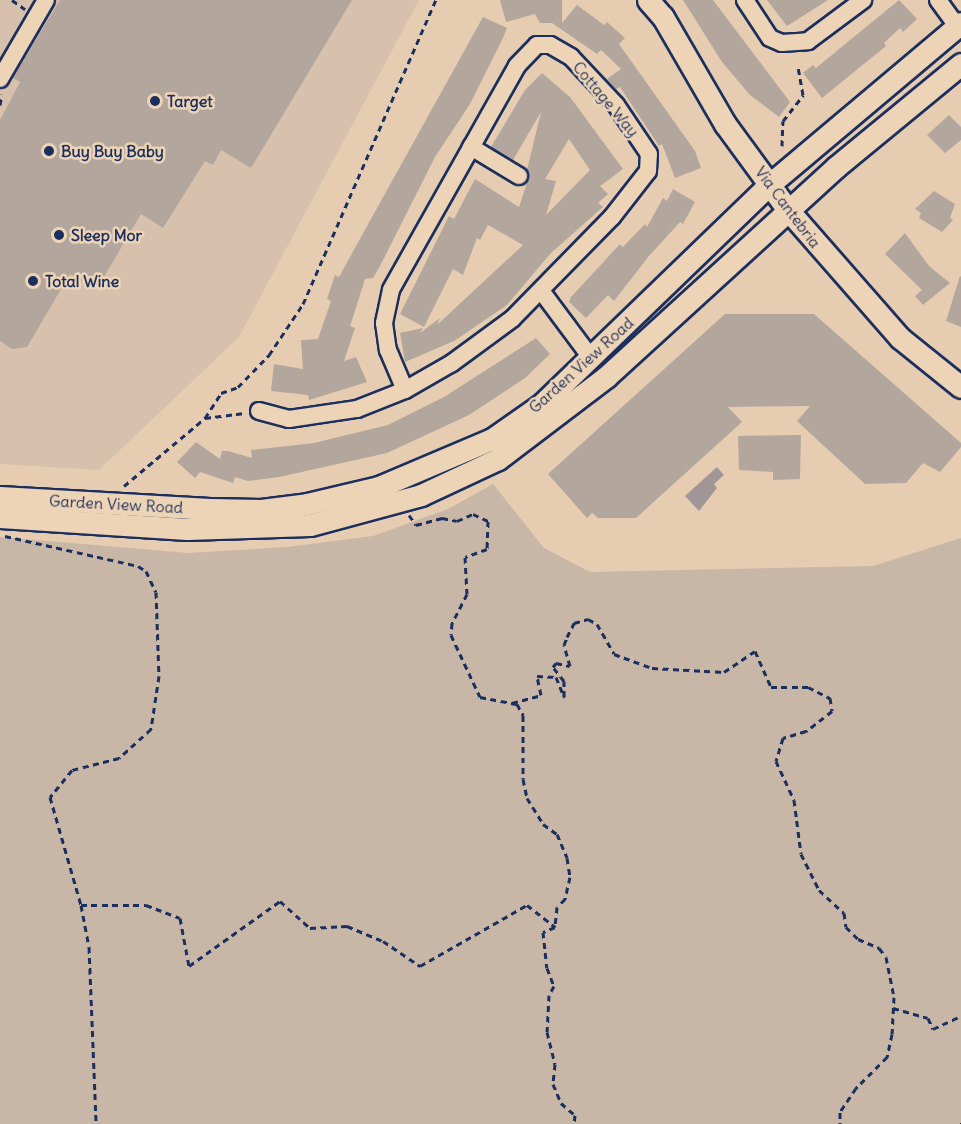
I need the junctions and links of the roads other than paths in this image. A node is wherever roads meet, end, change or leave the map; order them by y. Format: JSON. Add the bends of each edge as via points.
{"nodes":[{"id":1,"x":46,"y":0,"type":"edge"},
{"id":2,"x":648,"y":0,"type":"edge"},
{"id":3,"x":745,"y":0,"type":"edge"},
{"id":4,"x":863,"y":0,"type":"edge"},
{"id":5,"x":938,"y":0,"type":"edge"},
{"id":6,"x":959,"y":25,"type":"edge"},
{"id":7,"x":961,"y":64,"type":"edge"},
{"id":8,"x":0,"y":79,"type":"edge"},
{"id":9,"x":471,"y":147,"type":"junction"},
{"id":10,"x":519,"y":176,"type":"dead end"},
{"id":11,"x":770,"y":184,"type":"junction"},
{"id":12,"x":788,"y":210,"type":"junction"},
{"id":13,"x":542,"y":292,"type":"junction"},
{"id":14,"x":592,"y":359,"type":"junction"},
{"id":15,"x":961,"y":387,"type":"edge"},
{"id":16,"x":405,"y":390,"type":"junction"},
{"id":17,"x":259,"y":411,"type":"road end"},
{"id":18,"x":0,"y":497,"type":"edge"},
{"id":19,"x":7,"y":518,"type":"edge"}],
"edges":[{"from":1,"to":8,"type":"street"},
{"from":2,"to":11,"type":"main road","name":"Via Cantebria","via":[[663,17],[725,124]]},
{"from":3,"to":4,"type":"street","via":[[770,38],[782,43],[808,41]]},
{"from":5,"to":6,"type":"street"},
{"from":6,"to":11,"type":"main road","name":"Garden View Road"},
{"from":7,"to":12,"type":"main road","name":"Garden View Road"},
{"from":9,"to":10,"type":"street"},
{"from":9,"to":13,"type":"street","name":"Cottage Way","via":[[517,66],[537,45],[550,45],[571,57],[615,105],[649,154],[648,171],[612,217]]},
{"from":9,"to":16,"type":"street","name":"Cottage Way","via":[[391,290],[384,322],[388,350]]},
{"from":11,"to":12,"type":"main road","name":"Via Cantebria"},
{"from":11,"to":14,"type":"main road","name":"Garden View Road"},
{"from":12,"to":15,"type":"main road","name":"Via Cantebria","via":[[900,338]]},
{"from":12,"to":19,"type":"main road","name":"Garden View Road","via":[[606,377],[544,427],[498,459],[406,499],[310,525],[262,530]]},
{"from":13,"to":14,"type":"street"},
{"from":13,"to":16,"type":"street","name":"Cottage Way","via":[[452,363]]},
{"from":14,"to":18,"type":"main road","name":"Garden View Road","via":[[542,404],[492,439],[380,487],[261,510]]},
{"from":16,"to":17,"type":"street","name":"Cottage Way","via":[[346,411],[289,419]]}]}
